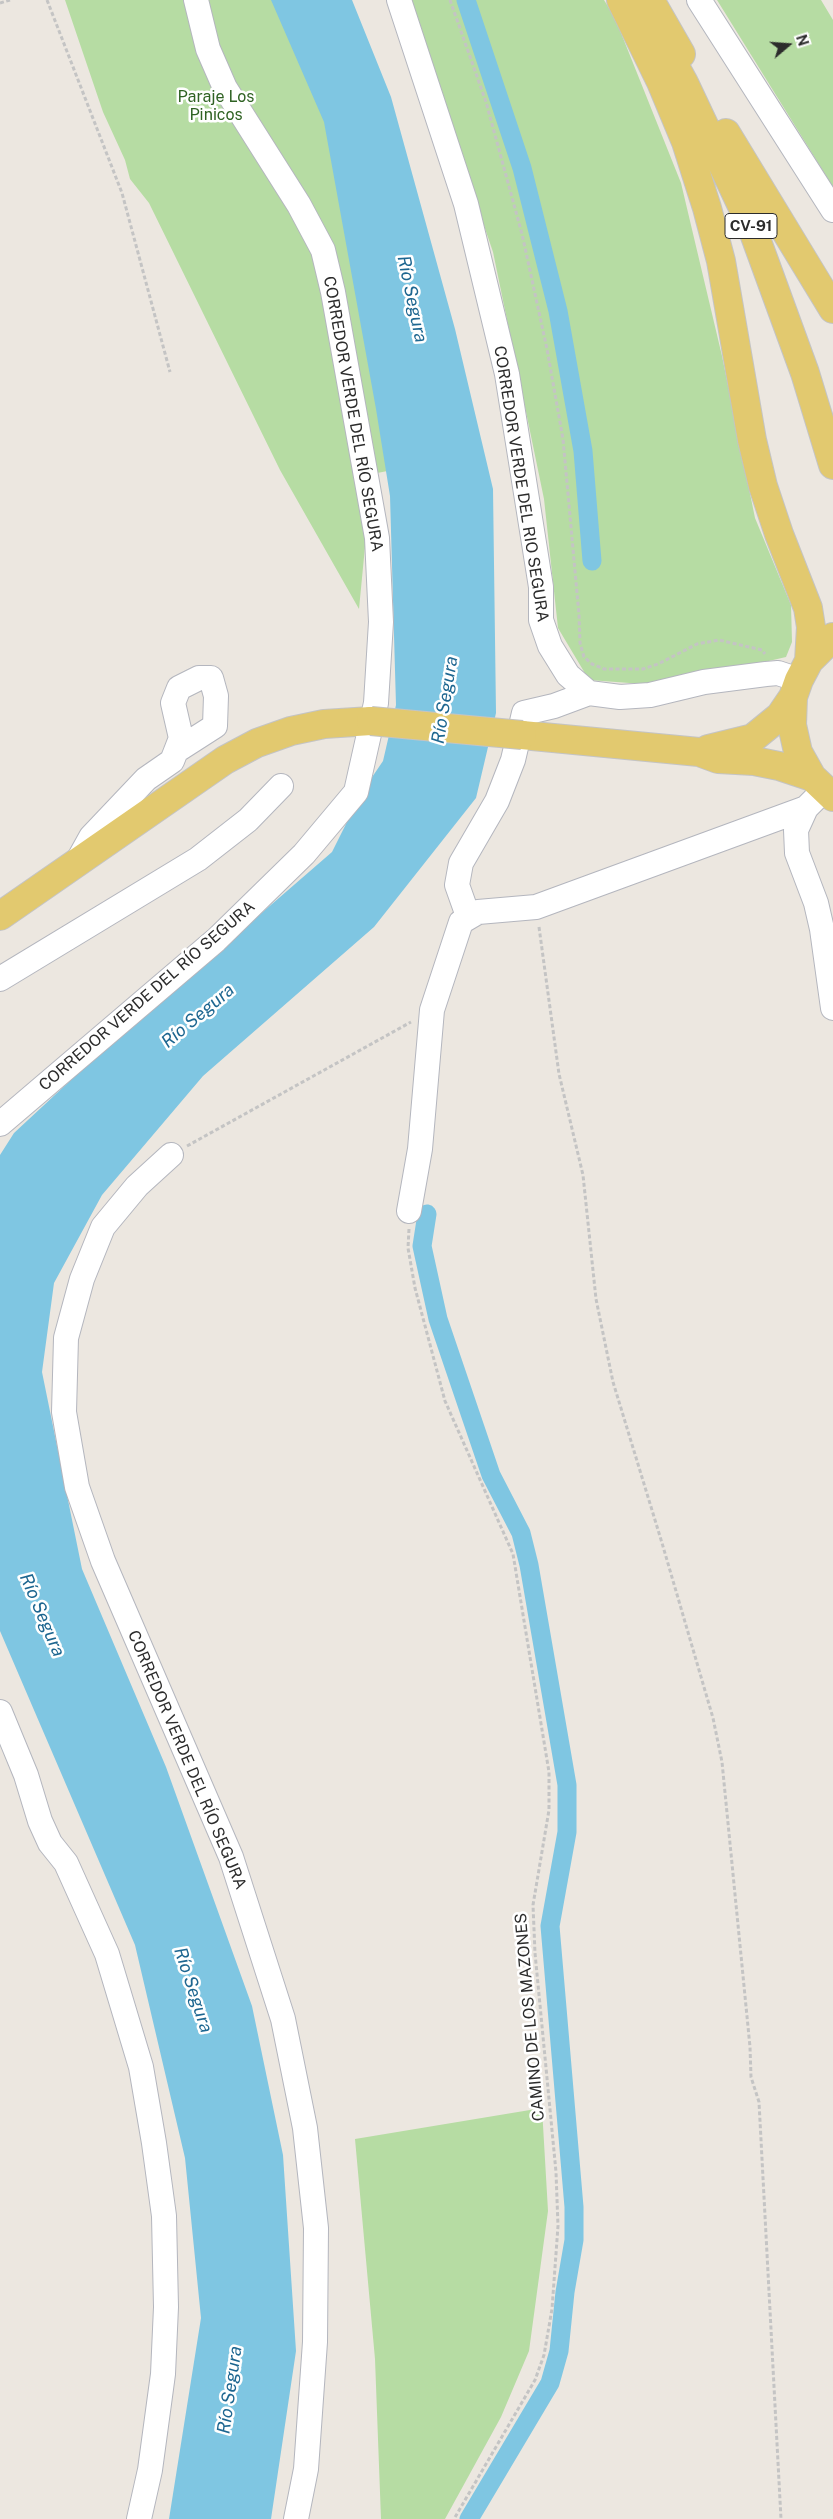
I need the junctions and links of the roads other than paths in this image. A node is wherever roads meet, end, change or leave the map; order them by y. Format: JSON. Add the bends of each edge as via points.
{"nodes":[{"id":1,"x":196,"y":0,"type":"edge"},
{"id":2,"x":399,"y":0,"type":"edge"},
{"id":3,"x":621,"y":0,"type":"edge"},
{"id":4,"x":640,"y":0,"type":"edge"},
{"id":5,"x":650,"y":0,"type":"edge"},
{"id":6,"x":699,"y":0,"type":"edge"},
{"id":7,"x":833,"y":210,"type":"edge"},
{"id":8,"x":833,"y":309,"type":"edge"},
{"id":9,"x":833,"y":465,"type":"edge"},
{"id":10,"x":833,"y":637,"type":"edge"},
{"id":11,"x":795,"y":678,"type":"junction"},
{"id":12,"x":589,"y":693,"type":"junction"},
{"id":13,"x":176,"y":751,"type":"dead end"},
{"id":14,"x":699,"y":752,"type":"junction"},
{"id":15,"x":281,"y":786,"type":"dead end"},
{"id":16,"x":823,"y":794,"type":"edge"},
{"id":17,"x":75,"y":864,"type":"junction"},
{"id":18,"x":0,"y":916,"type":"edge"},
{"id":19,"x":468,"y":916,"type":"junction"},
{"id":20,"x":0,"y":979,"type":"edge"},
{"id":21,"x":833,"y":1008,"type":"edge"},
{"id":22,"x":0,"y":1124,"type":"edge"},
{"id":23,"x":171,"y":1155,"type":"road end"},
{"id":24,"x":409,"y":1211,"type":"road end"},
{"id":25,"x":0,"y":1712,"type":"edge"},
{"id":26,"x":139,"y":2519,"type":"edge"},
{"id":27,"x":296,"y":2519,"type":"edge"}],
"edges":[{"from":1,"to":22,"type":"street","name":"CORREDOR VERDE DEL RÍO SEGURA","via":[[208,49],[225,88],[299,205],[323,250],[377,538],[380,622],[376,703],[356,792],[304,854],[216,940]]},
{"from":2,"to":12,"type":"street","name":"CORREDOR VERDE DEL RIO SEGURA","via":[[466,204],[507,374],[541,587],[541,620],[550,646],[568,675]]},
{"from":3,"to":11,"type":"main road","via":[[662,82],[686,142],[723,270],[763,486],[808,608],[811,627]]},
{"from":4,"to":9,"type":"main road","number":"CV-91","via":[[684,83],[750,225],[805,373]]},
{"from":5,"to":8,"type":"main road","via":[[764,200]]},
{"from":6,"to":7,"type":"street"},
{"from":10,"to":11,"type":"main road"},
{"from":11,"to":12,"type":"street","via":[[704,682],[650,695],[620,697]]},
{"from":11,"to":14,"type":"main road","via":[[780,716],[754,738]]},
{"from":11,"to":16,"type":"main road","via":[[792,725],[798,752]]},
{"from":12,"to":19,"type":"street","via":[[524,713],[513,760],[497,801],[461,863],[456,885]]},
{"from":13,"to":17,"type":"street","via":[[172,761],[146,779],[91,837]]},
{"from":14,"to":16,"type":"main road","via":[[718,759],[779,766]]},
{"from":14,"to":17,"type":"main road","bridge":true,"via":[[371,721],[324,724],[257,743],[226,760]]},
{"from":15,"to":20,"type":"street","via":[[248,820],[198,859]]},
{"from":16,"to":19,"type":"street","via":[[536,906],[478,912]]},
{"from":16,"to":21,"type":"street","via":[[796,830],[797,853],[816,903]]},
{"from":17,"to":18,"type":"main road"},
{"from":19,"to":24,"type":"street","via":[[456,933],[432,1010],[420,1149]]},
{"from":23,"to":27,"type":"street","name":"CORREDOR VERDE DEL RÍO SEGURA","via":[[137,1186],[103,1227],[82,1279],[66,1338],[64,1412],[77,1486],[103,1561],[231,1857],[283,2018],[305,2128],[316,2228],[315,2352],[306,2469]]},
{"from":25,"to":26,"type":"street","via":[[26,1775],[40,1821],[50,1843],[66,1863],[107,1954],[141,2067],[164,2216],[166,2308],[162,2374],[150,2470]]}]}
